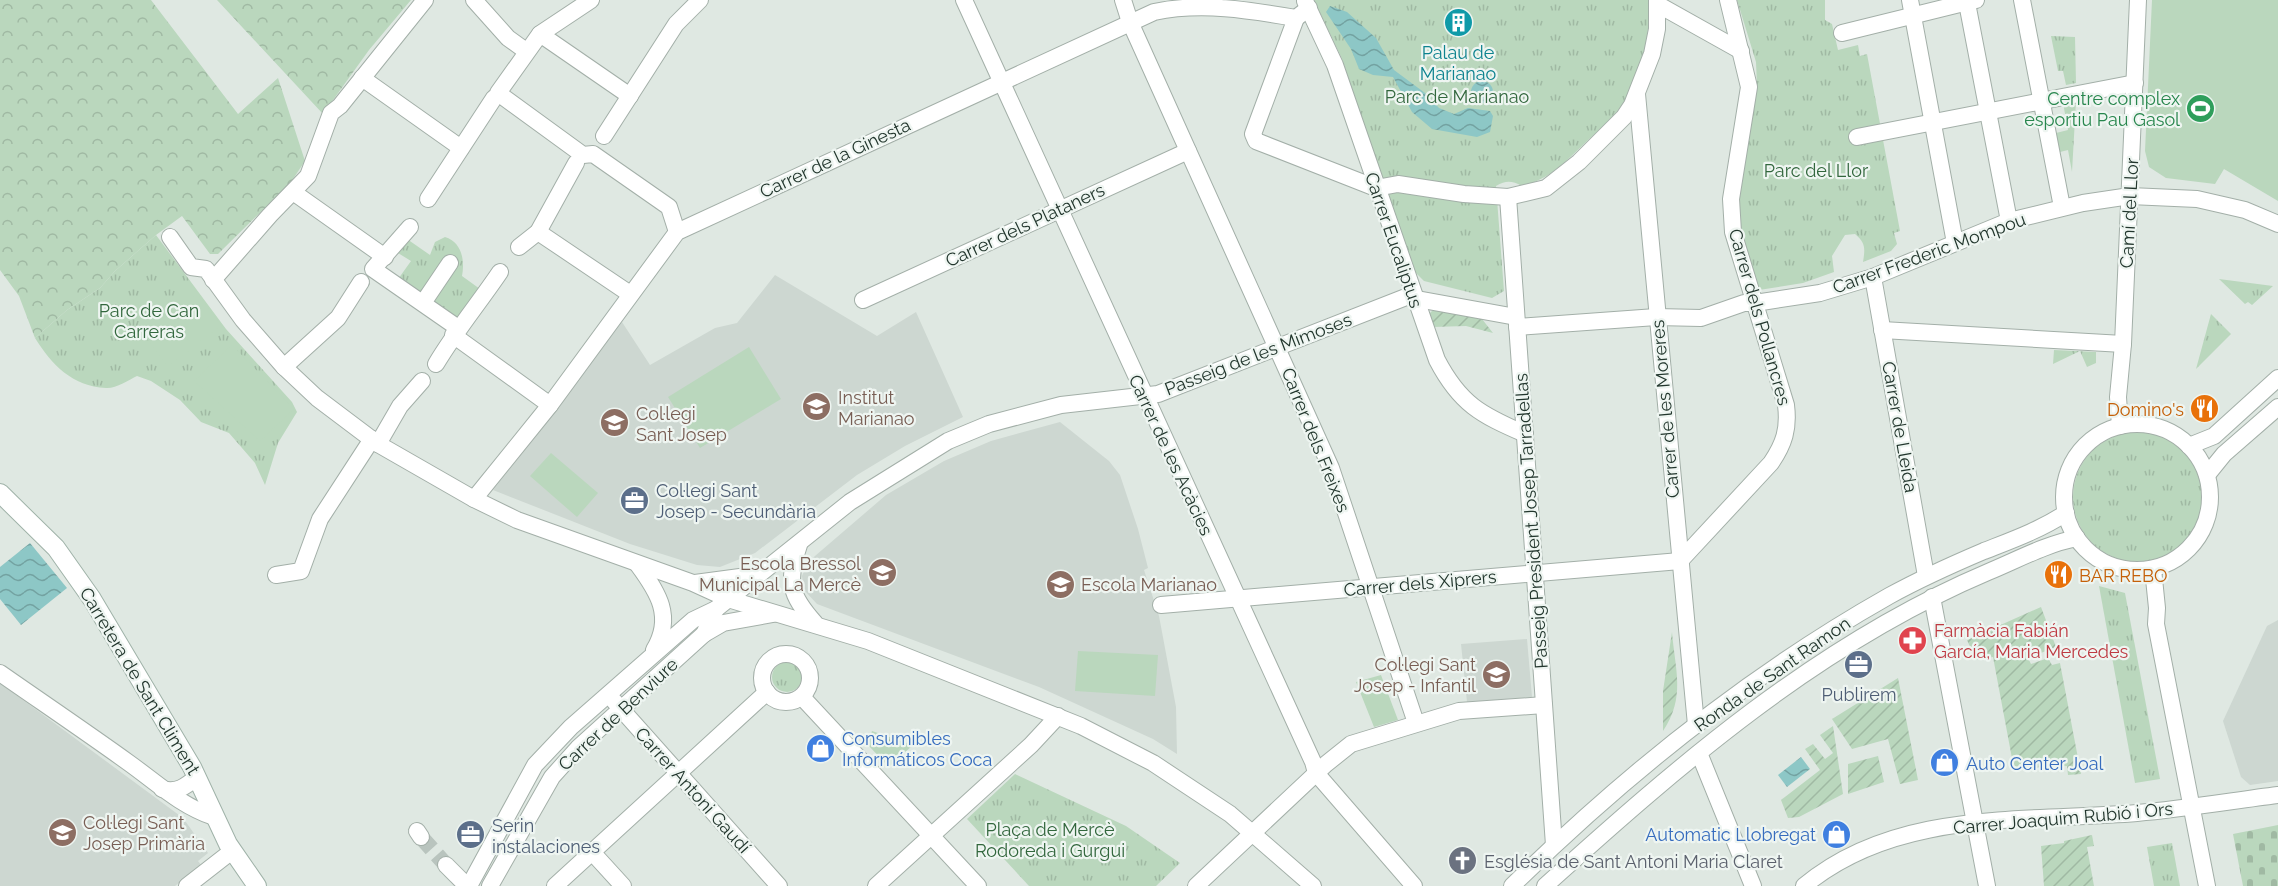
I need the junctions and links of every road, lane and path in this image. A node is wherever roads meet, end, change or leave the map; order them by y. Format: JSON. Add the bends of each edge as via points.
{"nodes":[{"id":1,"x":425,"y":0,"type":"edge"},
{"id":2,"x":474,"y":0,"type":"edge"},
{"id":3,"x":591,"y":0,"type":"edge"},
{"id":4,"x":700,"y":0,"type":"edge"},
{"id":5,"x":964,"y":0,"type":"edge"},
{"id":6,"x":1123,"y":0,"type":"edge"},
{"id":7,"x":1728,"y":0,"type":"edge"},
{"id":8,"x":1910,"y":0,"type":"edge"},
{"id":9,"x":2022,"y":0,"type":"edge"},
{"id":10,"x":2138,"y":0,"type":"edge"},
{"id":11,"x":1657,"y":2,"type":"edge"},
{"id":12,"x":1972,"y":2,"type":"edge"},
{"id":13,"x":1303,"y":9,"type":"edge"},
{"id":14,"x":1914,"y":17,"type":"junction"},
{"id":15,"x":1130,"y":22,"type":"junction"},
{"id":16,"x":1842,"y":33,"type":"dead end"},
{"id":17,"x":540,"y":34,"type":"junction"},
{"id":18,"x":526,"y":51,"type":"junction"},
{"id":19,"x":1741,"y":51,"type":"junction"},
{"id":20,"x":362,"y":78,"type":"junction"},
{"id":21,"x":1002,"y":82,"type":"junction"},
{"id":22,"x":2135,"y":83,"type":"junction"},
{"id":23,"x":1637,"y":93,"type":"junction"},
{"id":24,"x":496,"y":96,"type":"junction"},
{"id":25,"x":630,"y":96,"type":"junction"},
{"id":26,"x":2041,"y":101,"type":"junction"},
{"id":27,"x":1989,"y":113,"type":"junction"},
{"id":28,"x":1933,"y":122,"type":"junction"},
{"id":29,"x":604,"y":136,"type":"dead end"},
{"id":30,"x":1857,"y":137,"type":"dead end"},
{"id":31,"x":461,"y":148,"type":"junction"},
{"id":32,"x":1188,"y":151,"type":"junction"},
{"id":33,"x":576,"y":163,"type":"dead end"},
{"id":34,"x":1376,"y":188,"type":"junction"},
{"id":35,"x":293,"y":192,"type":"junction"},
{"id":36,"x":2130,"y":196,"type":"junction"},
{"id":37,"x":1508,"y":197,"type":"junction"},
{"id":38,"x":428,"y":199,"type":"dead end"},
{"id":39,"x":2062,"y":207,"type":"junction"},
{"id":40,"x":1059,"y":209,"type":"junction"},
{"id":41,"x":2010,"y":221,"type":"junction"},
{"id":42,"x":2278,"y":224,"type":"edge"},
{"id":43,"x":410,"y":227,"type":"dead end"},
{"id":44,"x":538,"y":232,"type":"junction"},
{"id":45,"x":677,"y":232,"type":"junction"},
{"id":46,"x":170,"y":237,"type":"dead end"},
{"id":47,"x":1955,"y":243,"type":"junction"},
{"id":48,"x":519,"y":247,"type":"dead end"},
{"id":49,"x":379,"y":263,"type":"junction"},
{"id":50,"x":450,"y":263,"type":"dead end"},
{"id":51,"x":500,"y":272,"type":"dead end"},
{"id":52,"x":1873,"y":277,"type":"junction"},
{"id":53,"x":213,"y":280,"type":"junction"},
{"id":54,"x":361,"y":282,"type":"dead end"},
{"id":55,"x":630,"y":294,"type":"junction"},
{"id":56,"x":1414,"y":299,"type":"junction"},
{"id":57,"x":863,"y":300,"type":"dead end"},
{"id":58,"x":423,"y":303,"type":"junction"},
{"id":59,"x":1755,"y":303,"type":"junction"},
{"id":60,"x":1656,"y":317,"type":"junction"},
{"id":61,"x":1516,"y":322,"type":"junction"},
{"id":62,"x":1882,"y":330,"type":"junction"},
{"id":63,"x":456,"y":332,"type":"junction"},
{"id":64,"x":2123,"y":344,"type":"junction"},
{"id":65,"x":1277,"y":347,"type":"junction"},
{"id":66,"x":436,"y":364,"type":"dead end"},
{"id":67,"x":284,"y":367,"type":"junction"},
{"id":68,"x":2278,"y":378,"type":"edge"},
{"id":69,"x":422,"y":381,"type":"dead end"},
{"id":70,"x":1145,"y":395,"type":"junction"},
{"id":71,"x":550,"y":405,"type":"junction"},
{"id":72,"x":2278,"y":407,"type":"edge"},
{"id":73,"x":2120,"y":426,"type":"junction"},
{"id":74,"x":1525,"y":434,"type":"junction"},
{"id":75,"x":375,"y":441,"type":"junction"},
{"id":76,"x":2189,"y":446,"type":"junction"},
{"id":77,"x":2207,"y":475,"type":"junction"},
{"id":78,"x":0,"y":492,"type":"edge"},
{"id":79,"x":474,"y":499,"type":"junction"},
{"id":80,"x":2066,"y":513,"type":"junction"},
{"id":81,"x":2077,"y":538,"type":"junction"},
{"id":82,"x":799,"y":545,"type":"junction"},
{"id":83,"x":1680,"y":561,"type":"junction"},
{"id":84,"x":638,"y":565,"type":"junction"},
{"id":85,"x":2153,"y":569,"type":"junction"},
{"id":86,"x":764,"y":572,"type":"junction"},
{"id":87,"x":1535,"y":572,"type":"junction"},
{"id":88,"x":276,"y":575,"type":"dead end"},
{"id":89,"x":1926,"y":576,"type":"junction"},
{"id":90,"x":693,"y":583,"type":"junction"},
{"id":91,"x":1373,"y":588,"type":"junction"},
{"id":92,"x":1932,"y":597,"type":"junction"},
{"id":93,"x":1237,"y":598,"type":"junction"},
{"id":94,"x":722,"y":604,"type":"junction"},
{"id":95,"x":1161,"y":605,"type":"dead end"},
{"id":96,"x":779,"y":612,"type":"junction"},
{"id":97,"x":815,"y":623,"type":"junction"},
{"id":98,"x":704,"y":634,"type":"junction"},
{"id":99,"x":650,"y":657,"type":"junction"},
{"id":100,"x":0,"y":673,"type":"edge"},
{"id":101,"x":767,"y":692,"type":"junction"},
{"id":102,"x":607,"y":694,"type":"junction"},
{"id":103,"x":802,"y":697,"type":"junction"},
{"id":104,"x":1544,"y":705,"type":"junction"},
{"id":105,"x":620,"y":708,"type":"junction"},
{"id":106,"x":1058,"y":716,"type":"junction"},
{"id":107,"x":1416,"y":723,"type":"junction"},
{"id":108,"x":1696,"y":725,"type":"junction"},
{"id":109,"x":1699,"y":753,"type":"junction"},
{"id":110,"x":1316,"y":773,"type":"junction"},
{"id":111,"x":678,"y":774,"type":"junction"},
{"id":112,"x":197,"y":777,"type":"junction"},
{"id":113,"x":162,"y":789,"type":"junction"},
{"id":114,"x":2278,"y":795,"type":"edge"},
{"id":115,"x":2193,"y":807,"type":"junction"},
{"id":116,"x":214,"y":817,"type":"junction"},
{"id":117,"x":1974,"y":822,"type":"junction"},
{"id":118,"x":1254,"y":833,"type":"junction"},
{"id":119,"x":932,"y":835,"type":"junction"},
{"id":120,"x":1554,"y":845,"type":"junction"},
{"id":121,"x":232,"y":851,"type":"junction"},
{"id":122,"x":592,"y":852,"type":"junction"},
{"id":123,"x":446,"y":864,"type":"tunnel mouth"},
{"id":124,"x":187,"y":886,"type":"edge"},
{"id":125,"x":257,"y":886,"type":"edge"},
{"id":126,"x":468,"y":886,"type":"edge"},
{"id":127,"x":490,"y":886,"type":"edge"},
{"id":128,"x":555,"y":886,"type":"edge"},
{"id":129,"x":623,"y":886,"type":"edge"},
{"id":130,"x":779,"y":886,"type":"edge"},
{"id":131,"x":876,"y":886,"type":"edge"},
{"id":132,"x":978,"y":886,"type":"edge"},
{"id":133,"x":1196,"y":886,"type":"edge"},
{"id":134,"x":1313,"y":886,"type":"edge"},
{"id":135,"x":1414,"y":886,"type":"edge"},
{"id":136,"x":1512,"y":886,"type":"edge"},
{"id":137,"x":1545,"y":886,"type":"edge"},
{"id":138,"x":1753,"y":886,"type":"edge"},
{"id":139,"x":1804,"y":886,"type":"edge"},
{"id":140,"x":1986,"y":886,"type":"edge"},
{"id":141,"x":2208,"y":886,"type":"edge"}],
"edges":[{"from":1,"to":20,"type":"street"},
{"from":2,"to":18,"type":"street","via":[[508,38]]},
{"from":3,"to":17,"type":"street"},
{"from":4,"to":25,"type":"street","via":[[676,24]]},
{"from":5,"to":21,"type":"street","name":"Carrer de les Acàcies"},
{"from":6,"to":15,"type":"street","name":"Carrer dels Freixes"},
{"from":7,"to":19,"type":"street","name":"Carrer dels Pollancres"},
{"from":8,"to":14,"type":"street"},
{"from":9,"to":26,"type":"street"},
{"from":10,"to":22,"type":"street","name":"Camí del Llor"},
{"from":11,"to":19,"type":"street"},
{"from":11,"to":23,"type":"street","via":[[1652,54]]},
{"from":12,"to":14,"type":"street"},
{"from":12,"to":27,"type":"street"},
{"from":13,"to":15,"type":"street","name":"Carrer de la Ginesta","via":[[1184,8],[1154,12]]},
{"from":13,"to":34,"type":"street","name":"Carrer Eucaliptus","via":[[1335,65]]},
{"from":13,"to":34,"type":"street","via":[[1254,139]]},
{"from":14,"to":16,"type":"street"},
{"from":14,"to":28,"type":"street"},
{"from":15,"to":21,"type":"street","name":"Carrer de la Ginesta"},
{"from":15,"to":32,"type":"street","name":"Carrer dels Freixes"},
{"from":17,"to":18,"type":"street"},
{"from":17,"to":25,"type":"street"},
{"from":18,"to":24,"type":"street"},
{"from":19,"to":59,"type":"street","name":"Carrer dels Pollancres","via":[[1749,87],[1731,199],[1732,217],[1737,249]]},
{"from":20,"to":31,"type":"street"},
{"from":20,"to":35,"type":"street","via":[[332,113],[308,176]]},
{"from":21,"to":40,"type":"street","name":"Carrer de les Acàcies"},
{"from":21,"to":45,"type":"street","name":"Carrer de la Ginesta"},
{"from":22,"to":26,"type":"street"},
{"from":22,"to":36,"type":"street","name":"Camí del Llor"},
{"from":23,"to":37,"type":"street","via":[[1624,117],[1564,175],[1546,188]]},
{"from":23,"to":60,"type":"street","name":"Carrer de les Moreres"},
{"from":24,"to":31,"type":"street"},
{"from":24,"to":45,"type":"street","via":[[583,155],[593,154],[669,207]]},
{"from":25,"to":29,"type":"street"},
{"from":26,"to":27,"type":"street"},
{"from":26,"to":39,"type":"street"},
{"from":27,"to":28,"type":"street"},
{"from":27,"to":41,"type":"street"},
{"from":28,"to":30,"type":"street"},
{"from":28,"to":47,"type":"street"},
{"from":31,"to":38,"type":"street"},
{"from":32,"to":40,"type":"street","name":"Carrer dels Plataners"},
{"from":32,"to":65,"type":"street","name":"Carrer dels Freixes"},
{"from":33,"to":44,"type":"street"},
{"from":34,"to":37,"type":"street","via":[[1398,184]]},
{"from":34,"to":56,"type":"street","name":"Carrer Eucaliptus"},
{"from":35,"to":49,"type":"street"},
{"from":35,"to":53,"type":"street"},
{"from":36,"to":39,"type":"street","name":"Carrer Frederic Mompou"},
{"from":36,"to":42,"type":"street","name":"Carrer Frederic Mompou","via":[[2197,199],[2245,210]]},
{"from":36,"to":64,"type":"street","name":"Camí del Llor"},
{"from":37,"to":61,"type":"street","name":"Passeig President Josep Tarradellas"},
{"from":39,"to":41,"type":"street","name":"Carrer Frederic Mompou"},
{"from":40,"to":57,"type":"street","name":"Carrer dels Plataners"},
{"from":40,"to":70,"type":"street","name":"Carrer de les Acàcies"},
{"from":41,"to":47,"type":"street","name":"Carrer Frederic Mompou"},
{"from":43,"to":49,"type":"street"},
{"from":44,"to":48,"type":"street"},
{"from":44,"to":55,"type":"street"},
{"from":45,"to":55,"type":"street","name":"Carrer de la Ginesta"},
{"from":46,"to":53,"type":"street","via":[[191,267],[206,269]]},
{"from":47,"to":52,"type":"street","name":"Carrer Frederic Mompou"},
{"from":49,"to":58,"type":"street"},
{"from":50,"to":58,"type":"street"},
{"from":51,"to":63,"type":"street"},
{"from":52,"to":59,"type":"street","name":"Carrer Frederic Mompou","via":[[1820,292]]},
{"from":52,"to":62,"type":"street","name":"Carrer de Lleida"},
{"from":53,"to":67,"type":"street"},
{"from":54,"to":67,"type":"street","via":[[338,318]]},
{"from":55,"to":71,"type":"street","name":"Carrer de la Ginesta"},
{"from":56,"to":61,"type":"street","name":"Passeig de les Mimoses"},
{"from":56,"to":65,"type":"street","name":"Passeig de les Mimoses","via":[[1406,297]]},
{"from":56,"to":74,"type":"street","name":"Carrer Eucaliptus","via":[[1437,360],[1457,394],[1482,415]]},
{"from":58,"to":63,"type":"street"},
{"from":59,"to":60,"type":"street","name":"Passeig de les Mimoses","via":[[1730,306],[1701,318]]},
{"from":59,"to":83,"type":"street","name":"Carrer dels Pollancres","via":[[1786,405],[1785,439],[1771,463]]},
{"from":60,"to":61,"type":"street","name":"Passeig de les Mimoses"},
{"from":60,"to":83,"type":"street","name":"Carrer de les Moreres"},
{"from":61,"to":74,"type":"street","name":"Passeig President Josep Tarradellas"},
{"from":62,"to":64,"type":"street"},
{"from":62,"to":89,"type":"street","name":"Carrer de Lleida"},
{"from":63,"to":66,"type":"street"},
{"from":63,"to":71,"type":"street"},
{"from":64,"to":73,"type":"street","name":"Camí del Llor","via":[[2118,397]]},
{"from":65,"to":70,"type":"street","name":"Passeig de les Mimoses","via":[[1158,394]]},
{"from":65,"to":91,"type":"street","name":"Carrer dels Freixes","via":[[1331,468]]},
{"from":67,"to":75,"type":"street","via":[[317,398]]},
{"from":68,"to":76,"type":"street","via":[[2214,436]]},
{"from":69,"to":75,"type":"street"},
{"from":70,"to":82,"type":"street","name":"Passeig de les Mimoses","via":[[1051,408],[989,424],[948,441],[849,502]]},
{"from":70,"to":93,"type":"street","name":"Carrer de les Acàcies"},
{"from":71,"to":79,"type":"street","name":"Carrer de la Ginesta"},
{"from":72,"to":77,"type":"street","via":[[2224,454]]},
{"from":73,"to":76,"type":"street","via":[[2157,427],[2175,434]]},
{"from":73,"to":80,"type":"street","via":[[2101,434],[2078,454],[2066,482]]},
{"from":74,"to":87,"type":"street","name":"Passeig President Josep Tarradellas"},
{"from":75,"to":79,"type":"street"},
{"from":75,"to":88,"type":"street","via":[[320,519],[301,571]]},
{"from":76,"to":77,"type":"street"},
{"from":77,"to":85,"type":"street","via":[[2211,496],[2199,537],[2179,558]]},
{"from":78,"to":112,"type":"street","name":"Carretera de Sant Climent","via":[[74,572]]},
{"from":79,"to":84,"type":"street","via":[[517,520]]},
{"from":80,"to":81,"type":"street"},
{"from":80,"to":89,"type":"street","name":"Ronda de Sant Ramon"},
{"from":81,"to":85,"type":"street","via":[[2088,551],[2110,565],[2136,571]]},
{"from":81,"to":92,"type":"street","name":"Ronda de Sant Ramon"},
{"from":82,"to":86,"type":"street","name":"Passeig de les Mimoses"},
{"from":82,"to":97,"type":"street","via":[[791,585],[799,604]]},
{"from":83,"to":87,"type":"street","name":"Carrer dels Xiprers"},
{"from":83,"to":108,"type":"street","name":"Carrer de les Moreres"},
{"from":84,"to":90,"type":"street"},
{"from":84,"to":99,"type":"street","name":"Carrer de Benviure","via":[[659,593],[663,608],[662,637]]},
{"from":85,"to":115,"type":"street","via":[[2156,624]]},
{"from":86,"to":90,"type":"street"},
{"from":86,"to":94,"type":"street","name":"Passeig de les Mimoses"},
{"from":87,"to":91,"type":"street","name":"Carrer dels Xiprers"},
{"from":87,"to":104,"type":"street","name":"Passeig President Josep Tarradellas"},
{"from":89,"to":108,"type":"street","name":"Ronda de Sant Ramon","via":[[1822,636]]},
{"from":90,"to":94,"type":"street"},
{"from":91,"to":93,"type":"street","name":"Carrer dels Xiprers"},
{"from":91,"to":107,"type":"street","name":"Carrer dels Freixes"},
{"from":92,"to":109,"type":"street","name":"Ronda de Sant Ramon","via":[[1791,680]]},
{"from":92,"to":117,"type":"street"},
{"from":93,"to":95,"type":"street","name":"Carrer dels Xiprers"},
{"from":93,"to":110,"type":"street","name":"Carrer de les Acàcies"},
{"from":94,"to":96,"type":"street"},
{"from":94,"to":98,"type":"street","name":"Carrer de Benviure"},
{"from":94,"to":99,"type":"street","name":"Carrer de Benviure","via":[[693,620]]},
{"from":96,"to":97,"type":"street"},
{"from":96,"to":98,"type":"street","via":[[723,623]]},
{"from":97,"to":106,"type":"street"},
{"from":98,"to":105,"type":"street","name":"Carrer de Benviure"},
{"from":99,"to":102,"type":"street","name":"Carrer de Benviure"},
{"from":100,"to":113,"type":"street"},
{"from":101,"to":103,"type":"street","via":[[785,703]]},
{"from":101,"to":103,"type":"street","via":[[762,676],[764,667],[777,655],[793,654],[810,670],[810,686]]},
{"from":101,"to":111,"type":"street"},
{"from":102,"to":105,"type":"street","name":"Carrer Antoni Gaudí"},
{"from":102,"to":126,"type":"street","name":"Carrer de Benviure","via":[[535,765]]},
{"from":103,"to":119,"type":"street"},
{"from":104,"to":107,"type":"street","via":[[1460,711]]},
{"from":104,"to":120,"type":"street","name":"Passeig President Josep Tarradellas"},
{"from":105,"to":111,"type":"street","name":"Carrer Antoni Gaudí"},
{"from":105,"to":127,"type":"street","name":"Carrer de Benviure","via":[[552,777]]},
{"from":106,"to":118,"type":"street","via":[[1154,763]]},
{"from":106,"to":119,"type":"street"},
{"from":107,"to":110,"type":"street","via":[[1351,744]]},
{"from":108,"to":120,"type":"street","name":"Ronda de Sant Ramon"},
{"from":109,"to":137,"type":"street","name":"Ronda de Sant Ramon"},
{"from":109,"to":138,"type":"street"},
{"from":110,"to":118,"type":"street"},
{"from":110,"to":135,"type":"street","name":"Carrer de les Acàcies"},
{"from":111,"to":122,"type":"street"},
{"from":111,"to":130,"type":"street","name":"Carrer Antoni Gaudí"},
{"from":112,"to":113,"type":"street","via":[[172,792]]},
{"from":112,"to":116,"type":"street","name":"Carretera de Sant Climent"},
{"from":113,"to":116,"type":"street"},
{"from":114,"to":115,"type":"street","name":"Carrer Joaquim Rubió i Ors"},
{"from":115,"to":117,"type":"street","name":"Carrer Joaquim Rubió i Ors"},
{"from":115,"to":141,"type":"street"},
{"from":116,"to":121,"type":"street","name":"Carretera de Sant Climent"},
{"from":117,"to":139,"type":"street","name":"Carrer Joaquim Rubió i Ors","via":[[1880,842],[1849,856]]},
{"from":117,"to":140,"type":"street"},
{"from":118,"to":133,"type":"street"},
{"from":118,"to":134,"type":"street"},
{"from":119,"to":131,"type":"street"},
{"from":119,"to":132,"type":"street"},
{"from":120,"to":136,"type":"street","name":"Ronda de Sant Ramon"},
{"from":121,"to":124,"type":"street"},
{"from":121,"to":125,"type":"street","name":"Carretera de Sant Climent"},
{"from":122,"to":128,"type":"street"},
{"from":122,"to":129,"type":"street"},
{"from":123,"to":126,"type":"street"}]}
